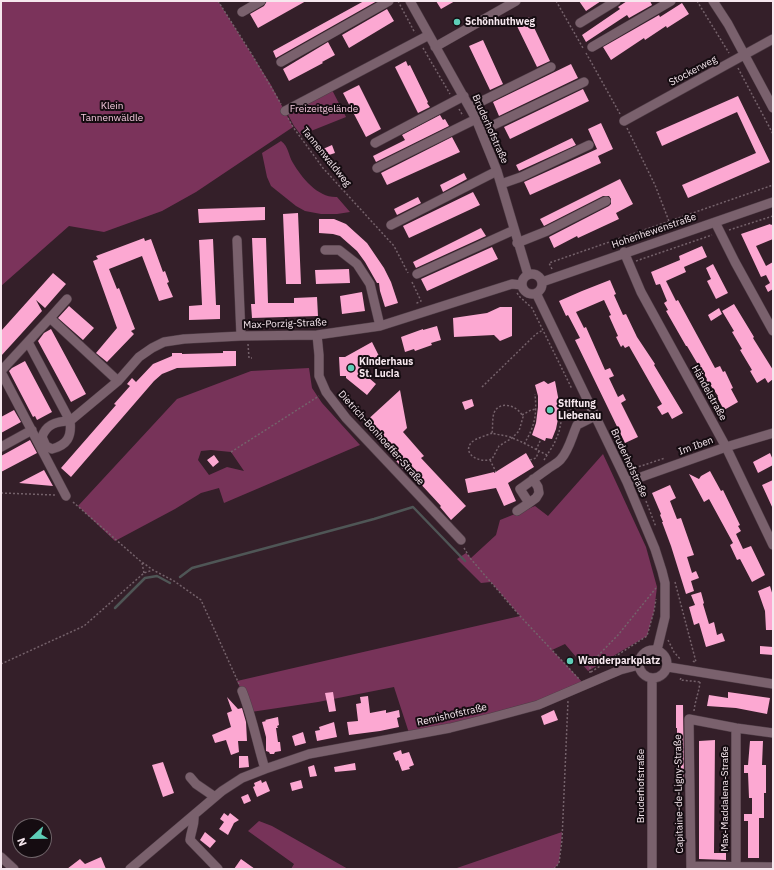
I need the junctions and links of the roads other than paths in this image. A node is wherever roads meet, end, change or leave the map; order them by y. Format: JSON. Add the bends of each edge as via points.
{"nodes":[{"id":1,"x":261,"y":1,"type":"edge"},
{"id":2,"x":388,"y":1,"type":"edge"},
{"id":3,"x":516,"y":1,"type":"edge"},
{"id":4,"x":616,"y":1,"type":"edge"},
{"id":5,"x":671,"y":1,"type":"edge"},
{"id":6,"x":713,"y":1,"type":"edge"},
{"id":7,"x":412,"y":2,"type":"edge"},
{"id":8,"x":242,"y":12,"type":"dead end"},
{"id":9,"x":580,"y":23,"type":"dead end"},
{"id":10,"x":429,"y":35,"type":"junction"},
{"id":11,"x":773,"y":39,"type":"edge"},
{"id":12,"x":435,"y":47,"type":"junction"},
{"id":13,"x":592,"y":47,"type":"dead end"},
{"id":14,"x":745,"y":55,"type":"junction"},
{"id":15,"x":281,"y":62,"type":"dead end"},
{"id":16,"x":551,"y":67,"type":"dead end"},
{"id":17,"x":584,"y":82,"type":"dead end"},
{"id":18,"x":464,"y":96,"type":"junction"},
{"id":19,"x":470,"y":107,"type":"junction"},
{"id":20,"x":773,"y":108,"type":"edge"},
{"id":21,"x":284,"y":111,"type":"road end"},
{"id":22,"x":476,"y":119,"type":"junction"},
{"id":23,"x":624,"y":121,"type":"dead end"},
{"id":24,"x":481,"y":131,"type":"junction"},
{"id":25,"x":375,"y":143,"type":"dead end"},
{"id":26,"x":588,"y":145,"type":"dead end"},
{"id":27,"x":377,"y":168,"type":"dead end"},
{"id":28,"x":496,"y":171,"type":"junction"},
{"id":29,"x":501,"y":184,"type":"junction"},
{"id":30,"x":606,"y":201,"type":"dead end"},
{"id":31,"x":773,"y":202,"type":"edge"},
{"id":32,"x":714,"y":222,"type":"junction"},
{"id":33,"x":391,"y":226,"type":"dead end"},
{"id":34,"x":514,"y":230,"type":"junction"},
{"id":35,"x":237,"y":240,"type":"dead end"},
{"id":36,"x":517,"y":243,"type":"junction"},
{"id":37,"x":325,"y":250,"type":"dead end"},
{"id":38,"x":624,"y":252,"type":"junction"},
{"id":39,"x":417,"y":274,"type":"dead end"},
{"id":40,"x":528,"y":275,"type":"junction"},
{"id":41,"x":542,"y":282,"type":"junction"},
{"id":42,"x":522,"y":285,"type":"junction"},
{"id":43,"x":536,"y":293,"type":"junction"},
{"id":44,"x":67,"y":299,"type":"dead end"},
{"id":45,"x":50,"y":318,"type":"junction"},
{"id":46,"x":380,"y":326,"type":"junction"},
{"id":47,"x":773,"y":331,"type":"edge"},
{"id":48,"x":317,"y":335,"type":"junction"},
{"id":49,"x":244,"y":336,"type":"junction"},
{"id":50,"x":28,"y":342,"type":"junction"},
{"id":51,"x":1,"y":371,"type":"edge"},
{"id":52,"x":118,"y":381,"type":"junction"},
{"id":53,"x":590,"y":417,"type":"junction"},
{"id":54,"x":70,"y":421,"type":"junction"},
{"id":55,"x":773,"y":433,"type":"edge"},
{"id":56,"x":37,"y":435,"type":"junction"},
{"id":57,"x":1,"y":447,"type":"edge"},
{"id":58,"x":726,"y":447,"type":"junction"},
{"id":59,"x":533,"y":480,"type":"junction"},
{"id":60,"x":627,"y":482,"type":"junction"},
{"id":61,"x":66,"y":496,"type":"road end"},
{"id":62,"x":530,"y":503,"type":"junction"},
{"id":63,"x":517,"y":511,"type":"dead end"},
{"id":64,"x":461,"y":540,"type":"road end"},
{"id":65,"x":773,"y":545,"type":"edge"},
{"id":66,"x":657,"y":650,"type":"junction"},
{"id":67,"x":639,"y":666,"type":"junction"},
{"id":68,"x":668,"y":667,"type":"junction"},
{"id":69,"x":652,"y":679,"type":"junction"},
{"id":70,"x":773,"y":684,"type":"edge"},
{"id":71,"x":242,"y":691,"type":"road end"},
{"id":72,"x":736,"y":728,"type":"junction"},
{"id":73,"x":773,"y":733,"type":"edge"},
{"id":74,"x":265,"y":769,"type":"junction"},
{"id":75,"x":190,"y":776,"type":"dead end"},
{"id":76,"x":215,"y":797,"type":"junction"},
{"id":77,"x":194,"y":815,"type":"junction"},
{"id":78,"x":1,"y":857,"type":"edge"},
{"id":79,"x":691,"y":867,"type":"edge"},
{"id":80,"x":773,"y":867,"type":"edge"},
{"id":81,"x":736,"y":868,"type":"edge"},
{"id":82,"x":14,"y":869,"type":"edge"},
{"id":83,"x":130,"y":869,"type":"edge"},
{"id":84,"x":218,"y":869,"type":"edge"},
{"id":85,"x":652,"y":869,"type":"edge"}],
"edges":[{"from":1,"to":8,"type":"street"},
{"from":2,"to":15,"type":"street"},
{"from":3,"to":12,"type":"street"},
{"from":4,"to":9,"type":"street"},
{"from":5,"to":13,"type":"street"},
{"from":6,"to":14,"type":"street"},
{"from":7,"to":10,"type":"street","name":"Bruderhofstraße"},
{"from":10,"to":12,"type":"street","name":"Bruderhofstraße"},
{"from":10,"to":21,"type":"street"},
{"from":11,"to":14,"type":"street","name":"Stockerweg"},
{"from":12,"to":18,"type":"street","name":"Bruderhofstraße"},
{"from":14,"to":20,"type":"street"},
{"from":14,"to":23,"type":"street","name":"Stockerweg"},
{"from":16,"to":19,"type":"street"},
{"from":17,"to":24,"type":"street"},
{"from":18,"to":19,"type":"street","name":"Bruderhofstraße"},
{"from":18,"to":25,"type":"street"},
{"from":19,"to":22,"type":"street","name":"Bruderhofstraße"},
{"from":22,"to":24,"type":"street","name":"Bruderhofstraße"},
{"from":22,"to":27,"type":"street"},
{"from":24,"to":28,"type":"street","name":"Bruderhofstraße"},
{"from":26,"to":29,"type":"street"},
{"from":28,"to":29,"type":"street","name":"Bruderhofstraße"},
{"from":28,"to":33,"type":"street"},
{"from":29,"to":34,"type":"street","name":"Bruderhofstraße"},
{"from":30,"to":36,"type":"street"},
{"from":31,"to":32,"type":"street","name":"Hohenhewenstraße"},
{"from":32,"to":38,"type":"street","name":"Hohenhewenstraße"},
{"from":32,"to":47,"type":"street"},
{"from":34,"to":36,"type":"street","name":"Bruderhofstraße"},
{"from":34,"to":39,"type":"street"},
{"from":35,"to":49,"type":"street"},
{"from":36,"to":40,"type":"street","name":"Bruderhofstraße"},
{"from":37,"to":46,"type":"street","via":[[339,250],[357,264],[370,284]]},
{"from":38,"to":41,"type":"street","name":"Hohenhewenstraße"},
{"from":38,"to":58,"type":"street","name":"Händelstraße","via":[[641,292]]},
{"from":40,"to":41,"type":"street","via":[[536,275]]},
{"from":40,"to":42,"type":"street"},
{"from":41,"to":43,"type":"street"},
{"from":42,"to":43,"type":"street","via":[[526,292]]},
{"from":42,"to":46,"type":"street","name":"Max-Porzig-Straße","via":[[512,284]]},
{"from":43,"to":53,"type":"street","name":"Bruderhofstraße","via":[[547,327]]},
{"from":44,"to":45,"type":"street"},
{"from":45,"to":50,"type":"street"},
{"from":45,"to":52,"type":"street"},
{"from":46,"to":48,"type":"street","name":"Max-Porzig-Straße"},
{"from":48,"to":49,"type":"street","name":"Max-Porzig-Straße"},
{"from":48,"to":64,"type":"street","name":"Dietrich-Bonhoeffer-Straße","via":[[319,376],[326,392],[346,418]]},
{"from":49,"to":52,"type":"street","name":"Max-Porzig-Straße","via":[[164,342],[139,357]]},
{"from":50,"to":51,"type":"street"},
{"from":50,"to":54,"type":"street"},
{"from":51,"to":56,"type":"street"},
{"from":52,"to":54,"type":"street","name":"Max-Porzig-Straße"},
{"from":53,"to":59,"type":"street","via":[[577,425],[566,453],[560,461]]},
{"from":53,"to":60,"type":"street","name":"Bruderhofstraße"},
{"from":54,"to":56,"type":"street","name":"Max-Porzig-Straße","via":[[49,426]]},
{"from":54,"to":56,"type":"street","via":[[69,437],[60,447],[52,449],[46,446]]},
{"from":55,"to":58,"type":"street","name":"Im Iben"},
{"from":56,"to":57,"type":"street","name":"Max-Porzig-Straße"},
{"from":56,"to":61,"type":"street"},
{"from":58,"to":60,"type":"street","name":"Im Iben"},
{"from":58,"to":65,"type":"street","name":"Händelstraße"},
{"from":59,"to":62,"type":"street","via":[[539,493]]},
{"from":59,"to":62,"type":"street","via":[[520,489]]},
{"from":60,"to":66,"type":"street","name":"Bruderhofstraße","via":[[655,549],[665,583],[665,617]]},
{"from":62,"to":63,"type":"street"},
{"from":66,"to":67,"type":"street","via":[[644,653]]},
{"from":66,"to":68,"type":"street","via":[[667,660]]},
{"from":67,"to":69,"type":"street","via":[[641,672]]},
{"from":67,"to":74,"type":"street","name":"Remishofstraße","via":[[620,670],[538,705],[450,728],[309,754]]},
{"from":68,"to":69,"type":"street","via":[[665,674]]},
{"from":68,"to":70,"type":"street"},
{"from":69,"to":85,"type":"street","name":"Bruderhofstraße"},
{"from":71,"to":74,"type":"street","via":[[251,712]]},
{"from":72,"to":73,"type":"street"},
{"from":72,"to":79,"type":"street","name":"Capitaine-de-Ligny-Straße","via":[[692,719]]},
{"from":72,"to":81,"type":"street","name":"Max-Maddalena-Straße"},
{"from":74,"to":76,"type":"street","name":"Remishofstraße","via":[[242,778]]},
{"from":75,"to":76,"type":"street","via":[[196,784]]},
{"from":76,"to":77,"type":"street","name":"Remishofstraße"},
{"from":77,"to":83,"type":"street","name":"Remishofstraße"},
{"from":77,"to":84,"type":"street","via":[[195,823],[190,840]]},
{"from":78,"to":82,"type":"street"},
{"from":79,"to":81,"type":"street"},
{"from":80,"to":81,"type":"street"}]}
